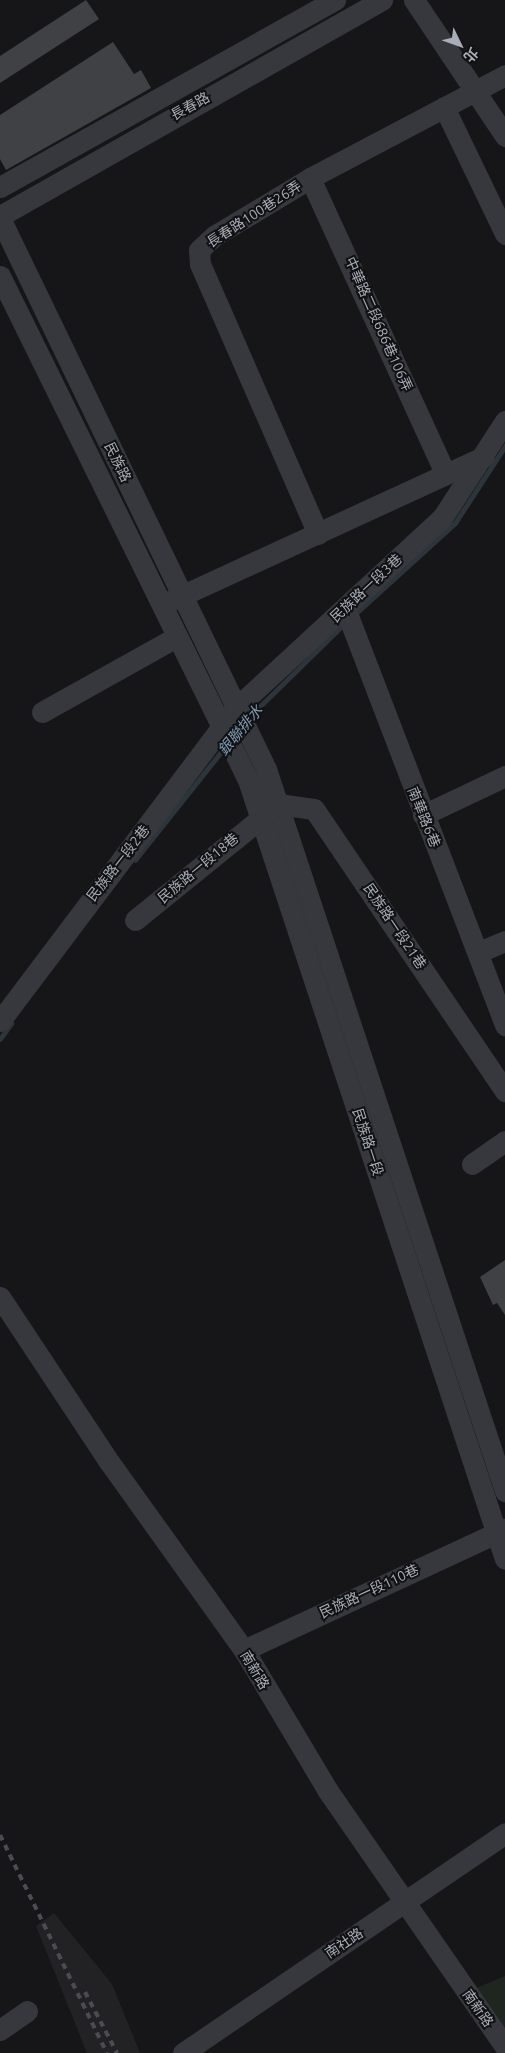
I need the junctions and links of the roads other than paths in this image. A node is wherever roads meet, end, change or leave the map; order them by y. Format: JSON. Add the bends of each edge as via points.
{"nodes":[{"id":1,"x":335,"y":0,"type":"edge"},
{"id":2,"x":382,"y":0,"type":"edge"},
{"id":3,"x":414,"y":0,"type":"edge"},
{"id":4,"x":505,"y":75,"type":"edge"},
{"id":5,"x":474,"y":90,"type":"junction"},
{"id":6,"x":444,"y":107,"type":"junction"},
{"id":7,"x":505,"y":136,"type":"edge"},
{"id":8,"x":310,"y":178,"type":"junction"},
{"id":9,"x":0,"y":187,"type":"edge"},
{"id":10,"x":0,"y":217,"type":"edge"},
{"id":11,"x":505,"y":234,"type":"edge"},
{"id":12,"x":0,"y":276,"type":"edge"},
{"id":13,"x":505,"y":421,"type":"edge"},
{"id":14,"x":495,"y":451,"type":"edge"},
{"id":15,"x":445,"y":473,"type":"junction"},
{"id":16,"x":318,"y":534,"type":"junction"},
{"id":17,"x":183,"y":595,"type":"junction"},
{"id":18,"x":161,"y":606,"type":"junction"},
{"id":19,"x":348,"y":615,"type":"junction"},
{"id":20,"x":176,"y":637,"type":"junction"},
{"id":21,"x":42,"y":712,"type":"dead end"},
{"id":22,"x":242,"y":716,"type":"junction"},
{"id":23,"x":227,"y":738,"type":"junction"},
{"id":24,"x":505,"y":776,"type":"edge"},
{"id":25,"x":270,"y":810,"type":"junction"},
{"id":26,"x":423,"y":815,"type":"junction"},
{"id":27,"x":135,"y":920,"type":"dead end"},
{"id":28,"x":505,"y":941,"type":"edge"},
{"id":29,"x":314,"y":942,"type":"junction"},
{"id":30,"x":479,"y":952,"type":"junction"},
{"id":31,"x":0,"y":1021,"type":"edge"},
{"id":32,"x":505,"y":1026,"type":"edge"},
{"id":33,"x":505,"y":1091,"type":"edge"},
{"id":34,"x":505,"y":1141,"type":"edge"},
{"id":35,"x":472,"y":1164,"type":"dead end"},
{"id":36,"x":0,"y":1297,"type":"edge"},
{"id":37,"x":505,"y":1491,"type":"edge"},
{"id":38,"x":500,"y":1530,"type":"edge"},
{"id":39,"x":505,"y":1559,"type":"edge"},
{"id":40,"x":244,"y":1650,"type":"junction"},
{"id":41,"x":505,"y":1833,"type":"edge"},
{"id":42,"x":405,"y":1902,"type":"junction"},
{"id":43,"x":27,"y":2011,"type":"dead end"},
{"id":44,"x":0,"y":2030,"type":"edge"},
{"id":45,"x":505,"y":2047,"type":"edge"},
{"id":46,"x":183,"y":2053,"type":"edge"}],
"edges":[{"from":1,"to":9,"type":"street","name":"長春路"},
{"from":2,"to":10,"type":"street","name":"長春路"},
{"from":3,"to":5,"type":"street"},
{"from":4,"to":5,"type":"street"},
{"from":5,"to":6,"type":"street","name":"長春路100巷26弄"},
{"from":5,"to":7,"type":"street"},
{"from":6,"to":8,"type":"street","name":"長春路100巷26弄"},
{"from":6,"to":11,"type":"street"},
{"from":8,"to":15,"type":"street","name":"中華路二段686巷106弄"},
{"from":8,"to":16,"type":"street","name":"長春路100巷26弄","via":[[214,236],[199,250],[200,264]]},
{"from":10,"to":17,"type":"street","name":"民族路"},
{"from":12,"to":18,"type":"street","name":"民族路"},
{"from":13,"to":14,"type":"street","name":"民族路一段3巷"},
{"from":14,"to":15,"type":"street"},
{"from":14,"to":19,"type":"street","name":"民族路一段3巷","via":[[442,518]]},
{"from":15,"to":16,"type":"street"},
{"from":16,"to":17,"type":"street"},
{"from":17,"to":18,"type":"street"},
{"from":17,"to":22,"type":"street","name":"民族路"},
{"from":18,"to":20,"type":"street","name":"民族路"},
{"from":19,"to":22,"type":"street","name":"民族路一段3巷"},
{"from":19,"to":26,"type":"street","name":"南華路6巷"},
{"from":20,"to":21,"type":"street"},
{"from":20,"to":23,"type":"street","name":"民族路"},
{"from":22,"to":23,"type":"street","name":"民族路一段2巷"},
{"from":22,"to":25,"type":"street","name":"民族路一段"},
{"from":23,"to":25,"type":"street","name":"民族路一段"},
{"from":23,"to":31,"type":"street","name":"民族路一段2巷","via":[[71,923]]},
{"from":24,"to":26,"type":"street"},
{"from":25,"to":27,"type":"street","name":"民族路一段18巷"},
{"from":25,"to":29,"type":"street","name":"民族路一段"},
{"from":25,"to":33,"type":"street","name":"民族路一段21巷","via":[[314,809]]},
{"from":26,"to":30,"type":"street","name":"南華路6巷"},
{"from":28,"to":30,"type":"street"},
{"from":29,"to":37,"type":"street","name":"民族路一段"},
{"from":29,"to":38,"type":"street","name":"民族路一段"},
{"from":30,"to":32,"type":"street","name":"南華路6巷"},
{"from":34,"to":35,"type":"street"},
{"from":36,"to":40,"type":"street","name":"南新路","via":[[110,1463]]},
{"from":38,"to":39,"type":"street","name":"民族路一段"},
{"from":38,"to":40,"type":"street","name":"民族路一段110巷"},
{"from":40,"to":42,"type":"street","name":"南新路","via":[[328,1791]]},
{"from":41,"to":42,"type":"street","name":"南社路"},
{"from":42,"to":45,"type":"street","name":"南新路"},
{"from":42,"to":46,"type":"street","name":"南社路"},
{"from":43,"to":44,"type":"street"}]}
